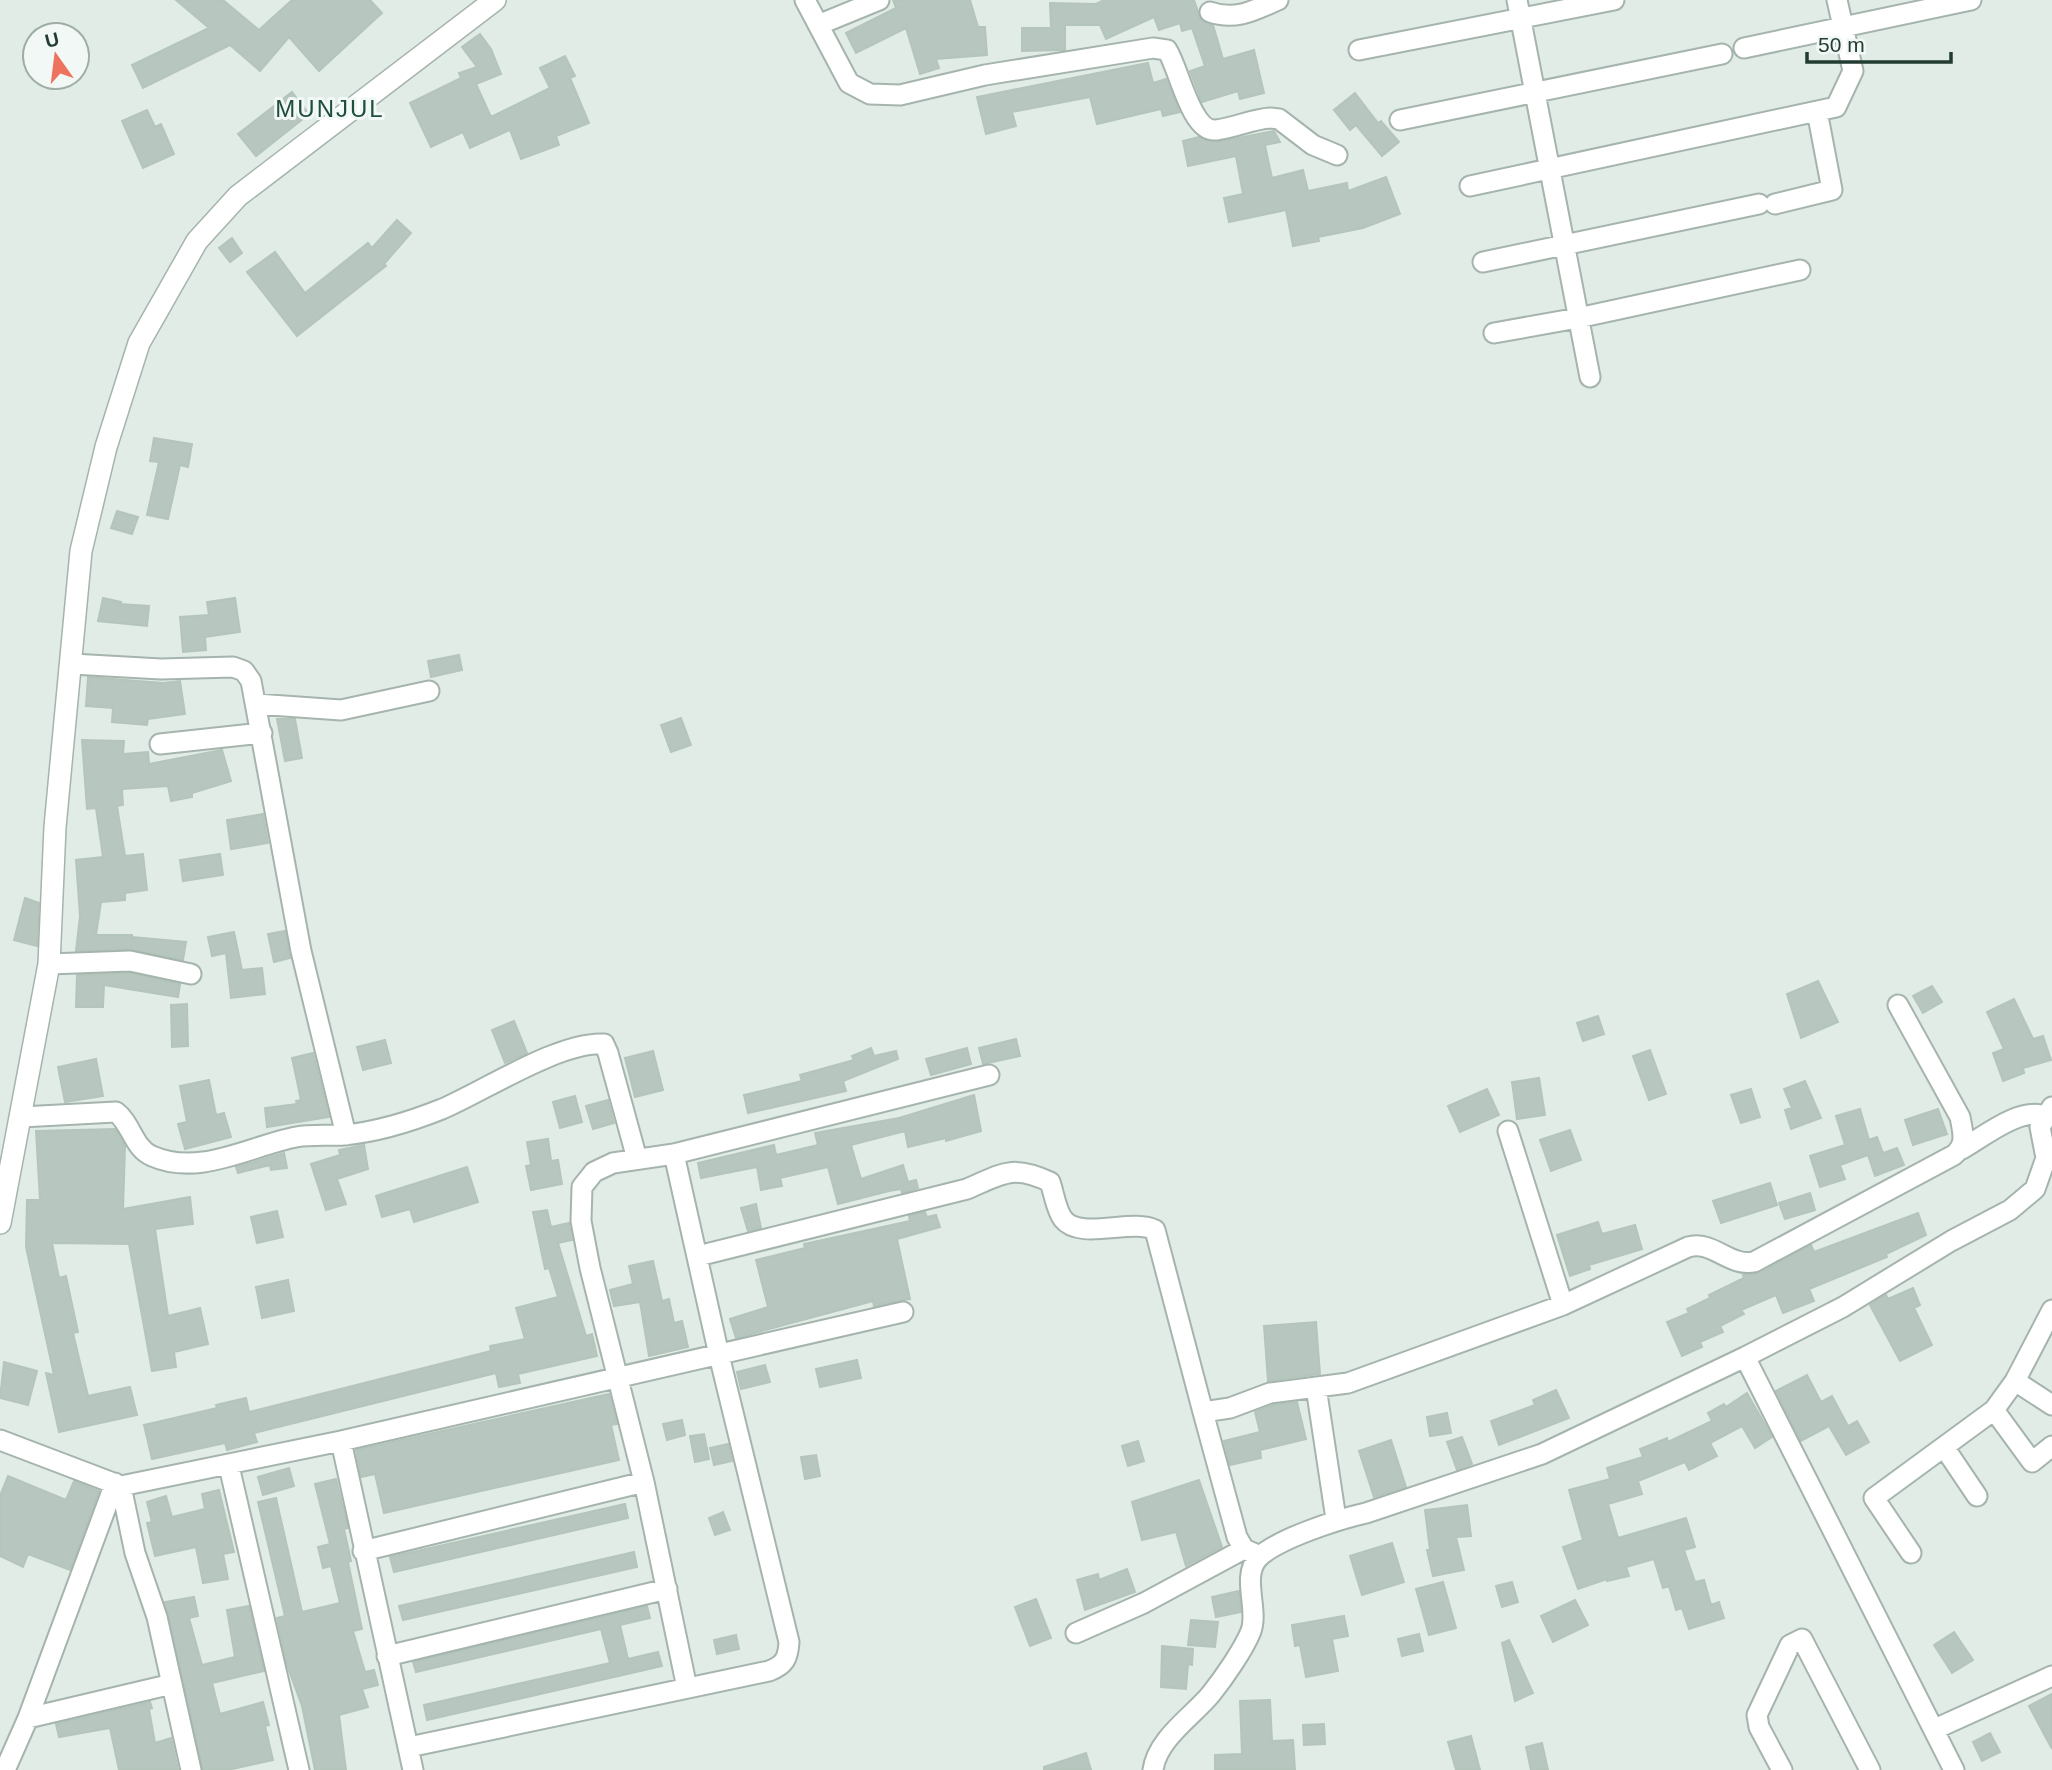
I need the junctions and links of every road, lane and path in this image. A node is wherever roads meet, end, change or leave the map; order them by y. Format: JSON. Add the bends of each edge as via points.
{"nodes":[{"id":1,"x":495,"y":0,"type":"edge"},
{"id":2,"x":804,"y":0,"type":"edge"},
{"id":3,"x":879,"y":0,"type":"edge"},
{"id":4,"x":1279,"y":0,"type":"edge"},
{"id":5,"x":1614,"y":0,"type":"edge"},
{"id":6,"x":1838,"y":0,"type":"edge"},
{"id":7,"x":1971,"y":0,"type":"edge"},
{"id":8,"x":1519,"y":9,"type":"edge"},
{"id":9,"x":1210,"y":12,"type":"dead end"},
{"id":10,"x":818,"y":25,"type":"junction"},
{"id":11,"x":1843,"y":27,"type":"junction"},
{"id":12,"x":1744,"y":48,"type":"dead end"},
{"id":13,"x":1359,"y":50,"type":"dead end"},
{"id":14,"x":1722,"y":54,"type":"dead end"},
{"id":15,"x":1535,"y":95,"type":"junction"},
{"id":16,"x":1817,"y":111,"type":"junction"},
{"id":17,"x":1399,"y":120,"type":"dead end"},
{"id":18,"x":1337,"y":155,"type":"dead end"},
{"id":19,"x":1551,"y":169,"type":"junction"},
{"id":20,"x":1470,"y":186,"type":"dead end"},
{"id":21,"x":1564,"y":246,"type":"junction"},
{"id":22,"x":1483,"y":262,"type":"dead end"},
{"id":23,"x":1800,"y":270,"type":"dead end"},
{"id":24,"x":1578,"y":318,"type":"junction"},
{"id":25,"x":1494,"y":333,"type":"dead end"},
{"id":26,"x":1590,"y":377,"type":"dead end"},
{"id":27,"x":72,"y":664,"type":"junction"},
{"id":28,"x":429,"y":691,"type":"dead end"},
{"id":29,"x":256,"y":704,"type":"junction"},
{"id":30,"x":262,"y":733,"type":"junction"},
{"id":31,"x":160,"y":744,"type":"dead end"},
{"id":32,"x":49,"y":964,"type":"junction"},
{"id":33,"x":191,"y":974,"type":"dead end"},
{"id":34,"x":1898,"y":1004,"type":"dead end"},
{"id":35,"x":989,"y":1075,"type":"dead end"},
{"id":36,"x":2048,"y":1112,"type":"edge"},
{"id":37,"x":21,"y":1117,"type":"junction"},
{"id":38,"x":1508,"y":1131,"type":"dead end"},
{"id":39,"x":346,"y":1135,"type":"junction"},
{"id":40,"x":1962,"y":1149,"type":"junction"},
{"id":41,"x":674,"y":1154,"type":"junction"},
{"id":42,"x":637,"y":1159,"type":"junction"},
{"id":43,"x":0,"y":1223,"type":"edge"},
{"id":44,"x":698,"y":1256,"type":"junction"},
{"id":45,"x":1563,"y":1305,"type":"junction"},
{"id":46,"x":903,"y":1312,"type":"dead end"},
{"id":47,"x":2050,"y":1317,"type":"edge"},
{"id":48,"x":719,"y":1355,"type":"junction"},
{"id":49,"x":1745,"y":1357,"type":"junction"},
{"id":50,"x":616,"y":1377,"type":"junction"},
{"id":51,"x":2015,"y":1381,"type":"junction"},
{"id":52,"x":1316,"y":1387,"type":"junction"},
{"id":53,"x":2052,"y":1405,"type":"edge"},
{"id":54,"x":1994,"y":1410,"type":"junction"},
{"id":55,"x":1203,"y":1412,"type":"junction"},
{"id":56,"x":0,"y":1440,"type":"edge"},
{"id":57,"x":341,"y":1441,"type":"junction"},
{"id":58,"x":2052,"y":1446,"type":"edge"},
{"id":59,"x":1944,"y":1447,"type":"junction"},
{"id":60,"x":229,"y":1466,"type":"junction"},
{"id":61,"x":644,"y":1482,"type":"junction"},
{"id":62,"x":118,"y":1485,"type":"junction"},
{"id":63,"x":1977,"y":1496,"type":"dead end"},
{"id":64,"x":1336,"y":1520,"type":"junction"},
{"id":65,"x":363,"y":1551,"type":"junction"},
{"id":66,"x":1252,"y":1553,"type":"junction"},
{"id":67,"x":1910,"y":1553,"type":"dead end"},
{"id":68,"x":667,"y":1589,"type":"junction"},
{"id":69,"x":1076,"y":1633,"type":"dead end"},
{"id":70,"x":387,"y":1656,"type":"junction"},
{"id":71,"x":2052,"y":1676,"type":"edge"},
{"id":72,"x":172,"y":1684,"type":"junction"},
{"id":73,"x":687,"y":1688,"type":"junction"},
{"id":74,"x":28,"y":1718,"type":"junction"},
{"id":75,"x":1935,"y":1730,"type":"junction"},
{"id":76,"x":409,"y":1747,"type":"junction"},
{"id":77,"x":5,"y":1770,"type":"edge"},
{"id":78,"x":191,"y":1770,"type":"edge"},
{"id":79,"x":299,"y":1770,"type":"edge"},
{"id":80,"x":413,"y":1770,"type":"edge"},
{"id":81,"x":1153,"y":1770,"type":"edge"},
{"id":82,"x":1783,"y":1770,"type":"edge"},
{"id":83,"x":1870,"y":1770,"type":"edge"},
{"id":84,"x":1954,"y":1770,"type":"edge"}],
"edges":[{"from":1,"to":27,"type":"street","via":[[238,196],[197,241],[139,343],[106,447],[81,551]]},
{"from":2,"to":10,"type":"street"},
{"from":3,"to":10,"type":"street"},
{"from":4,"to":9,"type":"street","via":[[1237,16]]},
{"from":5,"to":8,"type":"street"},
{"from":6,"to":11,"type":"street"},
{"from":7,"to":11,"type":"street"},
{"from":8,"to":13,"type":"street"},
{"from":8,"to":15,"type":"street"},
{"from":10,"to":18,"type":"street","via":[[849,83],[870,94],[900,95],[985,75],[1153,48],[1167,50],[1203,128],[1217,130],[1279,119],[1313,145]]},
{"from":11,"to":12,"type":"street"},
{"from":11,"to":16,"type":"street","via":[[1853,71],[1836,107]]},
{"from":14,"to":15,"type":"street"},
{"from":15,"to":17,"type":"street"},
{"from":15,"to":19,"type":"street"},
{"from":16,"to":19,"type":"street"},
{"from":16,"to":21,"type":"street","via":[[1832,190]]},
{"from":19,"to":20,"type":"street"},
{"from":19,"to":21,"type":"street"},
{"from":21,"to":22,"type":"street"},
{"from":21,"to":24,"type":"street"},
{"from":23,"to":24,"type":"street"},
{"from":24,"to":25,"type":"street"},
{"from":24,"to":26,"type":"street"},
{"from":27,"to":29,"type":"street","via":[[233,667],[244,671],[251,681]]},
{"from":27,"to":32,"type":"street","via":[[55,827]]},
{"from":28,"to":29,"type":"street","via":[[341,710]]},
{"from":29,"to":30,"type":"street"},
{"from":30,"to":31,"type":"street"},
{"from":30,"to":39,"type":"street","via":[[301,951]]},
{"from":32,"to":33,"type":"street","via":[[130,961]]},
{"from":32,"to":37,"type":"street"},
{"from":34,"to":40,"type":"street","via":[[1961,1117]]},
{"from":35,"to":41,"type":"street"},
{"from":36,"to":40,"type":"street","via":[[2019,1117]]},
{"from":36,"to":49,"type":"street","via":[[2040,1127],[2046,1158],[2039,1182],[2010,1210],[1843,1307]]},
{"from":37,"to":39,"type":"street","via":[[116,1112],[148,1155],[181,1164],[209,1162],[299,1136]]},
{"from":37,"to":43,"type":"street"},
{"from":38,"to":45,"type":"street"},
{"from":39,"to":42,"type":"street","via":[[441,1109],[532,1065],[590,1043],[604,1044]]},
{"from":40,"to":45,"type":"street","via":[[1754,1262],[1744,1264],[1697,1244]]},
{"from":41,"to":42,"type":"street"},
{"from":41,"to":44,"type":"street"},
{"from":42,"to":50,"type":"street","via":[[594,1172],[582,1187],[581,1221]]},
{"from":44,"to":48,"type":"street"},
{"from":44,"to":55,"type":"street","via":[[967,1189],[1004,1173],[1027,1172],[1050,1182],[1063,1219],[1070,1225],[1143,1224],[1155,1230]]},
{"from":45,"to":52,"type":"street","via":[[1349,1383]]},
{"from":46,"to":48,"type":"street"},
{"from":47,"to":51,"type":"street"},
{"from":48,"to":50,"type":"street"},
{"from":48,"to":73,"type":"street","via":[[789,1642],[788,1655],[781,1666],[769,1671]]},
{"from":49,"to":64,"type":"street","via":[[1542,1454]]},
{"from":49,"to":75,"type":"street"},
{"from":50,"to":57,"type":"street"},
{"from":50,"to":61,"type":"street"},
{"from":51,"to":53,"type":"street"},
{"from":51,"to":54,"type":"street"},
{"from":52,"to":55,"type":"street","via":[[1270,1393],[1230,1408]]},
{"from":52,"to":64,"type":"street"},
{"from":54,"to":58,"type":"street","via":[[2032,1462]]},
{"from":54,"to":59,"type":"street"},
{"from":55,"to":66,"type":"street","via":[[1237,1537]]},
{"from":56,"to":62,"type":"street"},
{"from":57,"to":60,"type":"street"},
{"from":57,"to":65,"type":"street"},
{"from":59,"to":63,"type":"street"},
{"from":59,"to":67,"type":"street","via":[[1874,1498]]},
{"from":60,"to":62,"type":"street"},
{"from":60,"to":79,"type":"street"},
{"from":61,"to":65,"type":"street"},
{"from":61,"to":68,"type":"street"},
{"from":62,"to":72,"type":"street"},
{"from":62,"to":74,"type":"street"},
{"from":64,"to":66,"type":"street"},
{"from":65,"to":70,"type":"street"},
{"from":66,"to":69,"type":"street"},
{"from":66,"to":81,"type":"street","via":[[1255,1610],[1251,1632],[1212,1692],[1161,1749]]},
{"from":68,"to":70,"type":"street"},
{"from":68,"to":73,"type":"street"},
{"from":70,"to":76,"type":"street"},
{"from":71,"to":75,"type":"street"},
{"from":72,"to":74,"type":"street"},
{"from":72,"to":78,"type":"street"},
{"from":73,"to":76,"type":"street"},
{"from":74,"to":77,"type":"street"},
{"from":75,"to":84,"type":"street"},
{"from":76,"to":80,"type":"street"},
{"from":82,"to":83,"type":"street","via":[[1757,1715],[1790,1645],[1802,1639]]}]}
